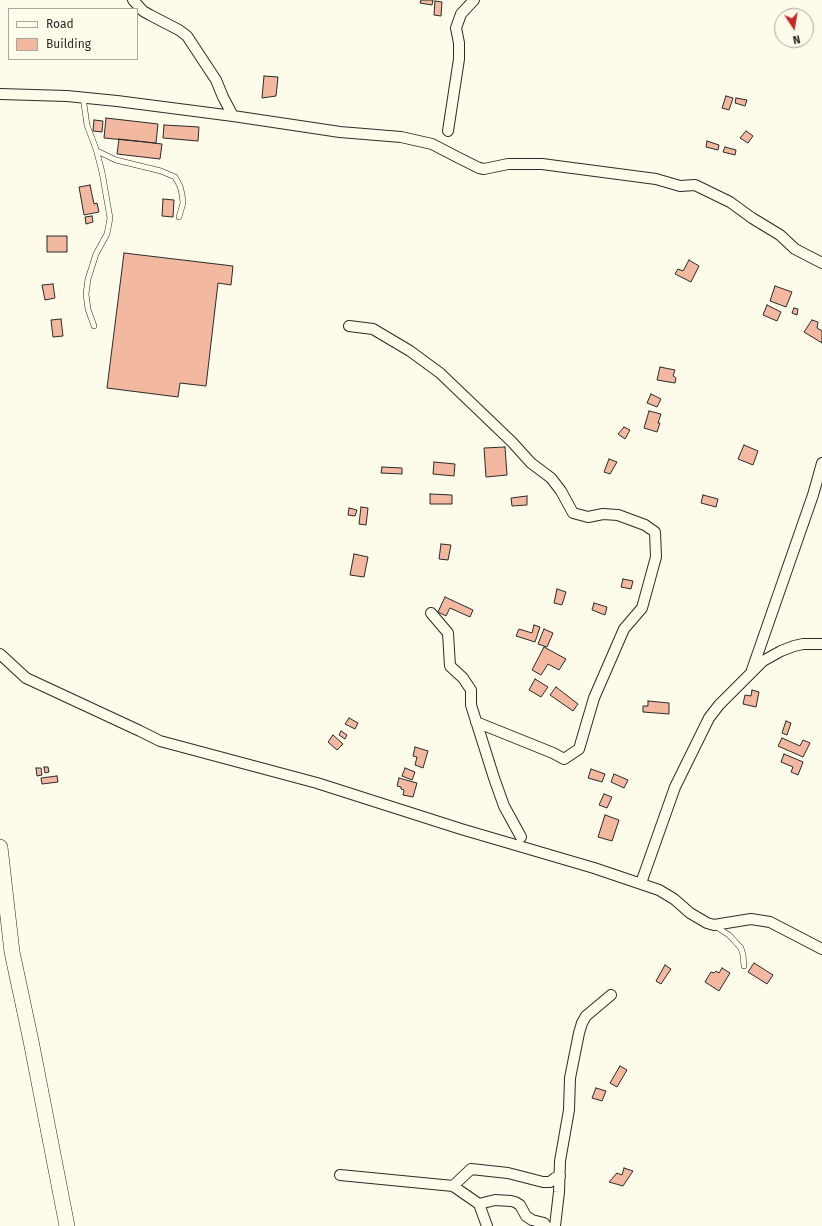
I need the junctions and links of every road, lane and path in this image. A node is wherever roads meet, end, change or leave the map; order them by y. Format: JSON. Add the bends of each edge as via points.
{"nodes":[{"id":1,"x":133,"y":0,"type":"edge"},
{"id":2,"x":474,"y":0,"type":"edge"},
{"id":3,"x":0,"y":94,"type":"edge"},
{"id":4,"x":83,"y":97,"type":"junction"},
{"id":5,"x":233,"y":116,"type":"junction"},
{"id":6,"x":448,"y":131,"type":"dead end"},
{"id":7,"x":97,"y":151,"type":"junction"},
{"id":8,"x":179,"y":217,"type":"dead end"},
{"id":9,"x":822,"y":263,"type":"edge"},
{"id":10,"x":94,"y":326,"type":"dead end"},
{"id":11,"x":349,"y":326,"type":"dead end"},
{"id":12,"x":822,"y":464,"type":"edge"},
{"id":13,"x":431,"y":613,"type":"dead end"},
{"id":14,"x":822,"y":644,"type":"edge"},
{"id":15,"x":0,"y":654,"type":"edge"},
{"id":16,"x":752,"y":671,"type":"junction"},
{"id":17,"x":476,"y":722,"type":"junction"},
{"id":18,"x":521,"y":837,"type":"dead end"},
{"id":19,"x":0,"y":847,"type":"edge"},
{"id":20,"x":640,"y":884,"type":"junction"},
{"id":21,"x":714,"y":925,"type":"junction"},
{"id":22,"x":822,"y":949,"type":"edge"},
{"id":23,"x":744,"y":966,"type":"dead end"},
{"id":24,"x":611,"y":995,"type":"dead end"},
{"id":25,"x":340,"y":1175,"type":"dead end"},
{"id":26,"x":560,"y":1176,"type":"junction"},
{"id":27,"x":453,"y":1186,"type":"junction"},
{"id":28,"x":479,"y":1204,"type":"junction"},
{"id":29,"x":67,"y":1226,"type":"edge"},
{"id":30,"x":487,"y":1226,"type":"edge"},
{"id":31,"x":546,"y":1226,"type":"edge"},
{"id":32,"x":555,"y":1226,"type":"edge"}],
"edges":[{"from":1,"to":5,"type":"street","via":[[150,16],[187,36],[216,80]]},
{"from":2,"to":6,"type":"street","via":[[461,14],[456,28],[459,59]]},
{"from":3,"to":4,"type":"street"},
{"from":4,"to":5,"type":"street"},
{"from":4,"to":7,"type":"lane","via":[[88,125]]},
{"from":5,"to":9,"type":"street","via":[[422,141],[484,169],[508,164],[542,164],[656,179],[677,186],[696,185],[730,202],[780,235],[795,249]]},
{"from":7,"to":8,"type":"lane","via":[[116,160],[161,170],[174,177],[182,194],[183,203]]},
{"from":7,"to":10,"type":"lane","via":[[110,218],[88,279],[86,294]]},
{"from":11,"to":17,"type":"street","via":[[373,329],[440,373],[531,463],[552,478],[573,512],[588,517],[618,515],[645,525],[655,532],[656,557],[642,608],[624,629],[594,698],[579,749],[564,759]]},
{"from":12,"to":16,"type":"street"},
{"from":13,"to":17,"type":"street","via":[[448,633],[450,666],[471,690],[471,705]]},
{"from":14,"to":16,"type":"street","via":[[803,644],[787,648],[763,661]]},
{"from":15,"to":20,"type":"street","via":[[26,678],[160,741],[316,783]]},
{"from":16,"to":20,"type":"street","via":[[709,718],[675,787]]},
{"from":17,"to":18,"type":"street","via":[[504,806]]},
{"from":19,"to":29,"type":"street","via":[[12,952]]},
{"from":20,"to":21,"type":"street","via":[[659,890],[698,919]]},
{"from":21,"to":22,"type":"street","via":[[752,919],[764,921]]},
{"from":21,"to":23,"type":"lane","via":[[729,935],[741,948]]},
{"from":24,"to":26,"type":"street","via":[[586,1016],[579,1033],[570,1078],[569,1110]]},
{"from":25,"to":27,"type":"street"},
{"from":26,"to":27,"type":"street","via":[[550,1182],[543,1182],[471,1168]]},
{"from":26,"to":32,"type":"street"},
{"from":27,"to":28,"type":"street"},
{"from":28,"to":30,"type":"street"},
{"from":28,"to":31,"type":"street","via":[[495,1200],[515,1202],[526,1216]]}]}
